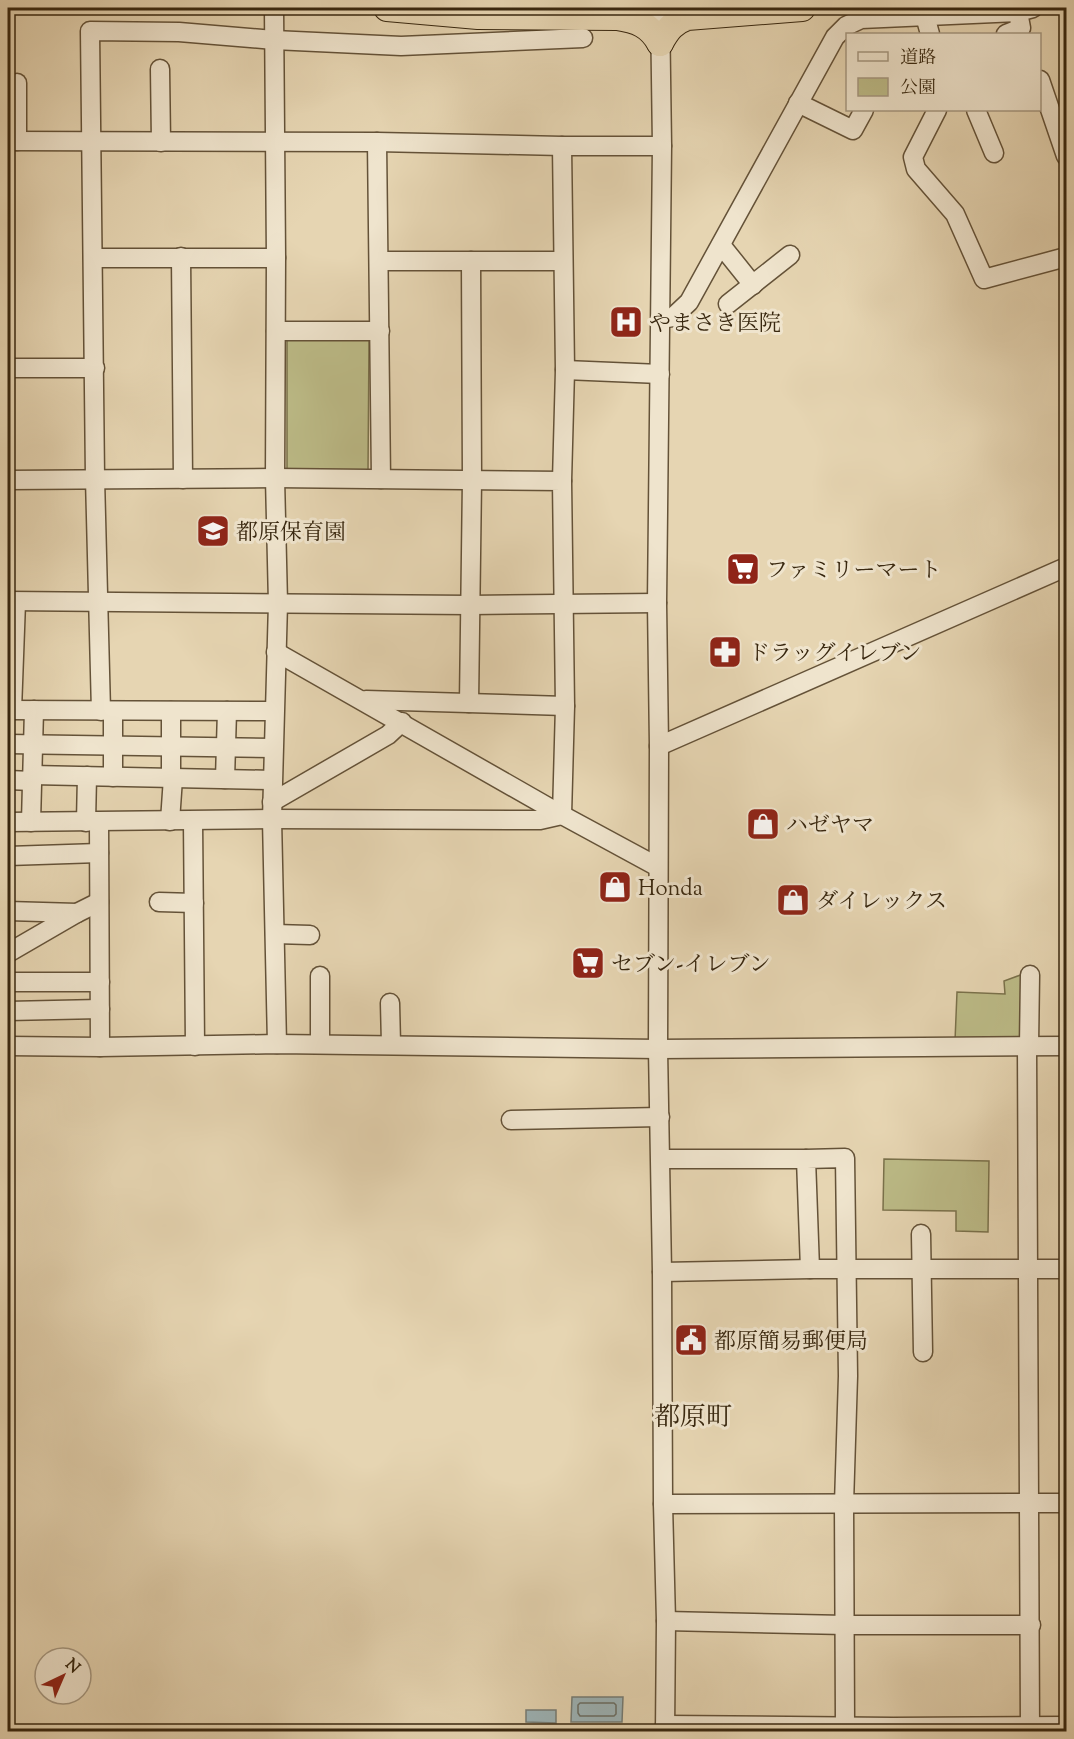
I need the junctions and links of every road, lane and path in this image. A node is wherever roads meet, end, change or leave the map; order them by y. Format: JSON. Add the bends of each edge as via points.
{"nodes":[{"id":1,"x":387,"y":8,"type":"edge"},
{"id":2,"x":660,"y":8,"type":"edge"},
{"id":3,"x":802,"y":8,"type":"edge"},
{"id":4,"x":701,"y":11,"type":"edge"},
{"id":5,"x":626,"y":12,"type":"edge"},
{"id":6,"x":918,"y":16,"type":"junction"},
{"id":7,"x":1020,"y":23,"type":"edge"},
{"id":8,"x":274,"y":24,"type":"edge"},
{"id":9,"x":904,"y":33,"type":"edge"},
{"id":10,"x":929,"y":33,"type":"edge"},
{"id":11,"x":583,"y":38,"type":"dead end"},
{"id":12,"x":660,"y":43,"type":"junction"},
{"id":13,"x":160,"y":69,"type":"dead end"},
{"id":14,"x":17,"y":83,"type":"dead end"},
{"id":15,"x":1041,"y":83,"type":"edge"},
{"id":16,"x":798,"y":103,"type":"junction"},
{"id":17,"x":863,"y":111,"type":"edge"},
{"id":18,"x":936,"y":111,"type":"edge"},
{"id":19,"x":976,"y":111,"type":"edge"},
{"id":20,"x":12,"y":141,"type":"edge"},
{"id":21,"x":92,"y":141,"type":"junction"},
{"id":22,"x":161,"y":142,"type":"junction"},
{"id":23,"x":274,"y":142,"type":"junction"},
{"id":24,"x":377,"y":142,"type":"junction"},
{"id":25,"x":562,"y":146,"type":"junction"},
{"id":26,"x":662,"y":146,"type":"junction"},
{"id":27,"x":993,"y":153,"type":"dead end"},
{"id":28,"x":1066,"y":156,"type":"edge"},
{"id":29,"x":721,"y":245,"type":"junction"},
{"id":30,"x":790,"y":255,"type":"dead end"},
{"id":31,"x":1066,"y":256,"type":"edge"},
{"id":32,"x":181,"y":257,"type":"junction"},
{"id":33,"x":93,"y":258,"type":"junction"},
{"id":34,"x":276,"y":258,"type":"junction"},
{"id":35,"x":379,"y":261,"type":"junction"},
{"id":36,"x":471,"y":261,"type":"junction"},
{"id":37,"x":563,"y":261,"type":"junction"},
{"id":38,"x":753,"y":285,"type":"junction"},
{"id":39,"x":728,"y":304,"type":"dead end"},
{"id":40,"x":661,"y":319,"type":"junction"},
{"id":41,"x":276,"y":331,"type":"junction"},
{"id":42,"x":380,"y":331,"type":"junction"},
{"id":43,"x":8,"y":368,"type":"edge"},
{"id":44,"x":94,"y":368,"type":"junction"},
{"id":45,"x":565,"y":370,"type":"junction"},
{"id":46,"x":660,"y":374,"type":"junction"},
{"id":47,"x":95,"y":478,"type":"junction"},
{"id":48,"x":275,"y":478,"type":"junction"},
{"id":49,"x":183,"y":479,"type":"junction"},
{"id":50,"x":381,"y":479,"type":"junction"},
{"id":51,"x":8,"y":480,"type":"edge"},
{"id":52,"x":472,"y":480,"type":"junction"},
{"id":53,"x":562,"y":481,"type":"junction"},
{"id":54,"x":1066,"y":567,"type":"edge"},
{"id":55,"x":12,"y":601,"type":"edge"},
{"id":56,"x":98,"y":603,"type":"junction"},
{"id":57,"x":278,"y":603,"type":"junction"},
{"id":58,"x":657,"y":603,"type":"junction"},
{"id":59,"x":470,"y":605,"type":"junction"},
{"id":60,"x":564,"y":605,"type":"junction"},
{"id":61,"x":276,"y":651,"type":"junction"},
{"id":62,"x":364,"y":700,"type":"junction"},
{"id":63,"x":469,"y":703,"type":"junction"},
{"id":64,"x":565,"y":705,"type":"junction"},
{"id":65,"x":10,"y":710,"type":"edge"},
{"id":66,"x":33,"y":710,"type":"junction"},
{"id":67,"x":107,"y":711,"type":"junction"},
{"id":68,"x":171,"y":711,"type":"junction"},
{"id":69,"x":227,"y":711,"type":"junction"},
{"id":70,"x":273,"y":711,"type":"junction"},
{"id":71,"x":402,"y":722,"type":"junction"},
{"id":72,"x":8,"y":744,"type":"edge"},
{"id":73,"x":33,"y":745,"type":"junction"},
{"id":74,"x":113,"y":745,"type":"junction"},
{"id":75,"x":171,"y":746,"type":"junction"},
{"id":76,"x":659,"y":746,"type":"junction"},
{"id":77,"x":226,"y":747,"type":"junction"},
{"id":78,"x":273,"y":748,"type":"junction"},
{"id":79,"x":87,"y":776,"type":"junction"},
{"id":80,"x":113,"y":777,"type":"junction"},
{"id":81,"x":32,"y":778,"type":"junction"},
{"id":82,"x":172,"y":778,"type":"junction"},
{"id":83,"x":225,"y":779,"type":"junction"},
{"id":84,"x":8,"y":780,"type":"edge"},
{"id":85,"x":272,"y":780,"type":"junction"},
{"id":86,"x":272,"y":810,"type":"junction"},
{"id":87,"x":562,"y":815,"type":"junction"},
{"id":88,"x":171,"y":821,"type":"junction"},
{"id":89,"x":193,"y":821,"type":"junction"},
{"id":90,"x":8,"y":822,"type":"edge"},
{"id":91,"x":31,"y":822,"type":"junction"},
{"id":92,"x":92,"y":822,"type":"junction"},
{"id":93,"x":99,"y":853,"type":"junction"},
{"id":94,"x":8,"y":856,"type":"edge"},
{"id":95,"x":658,"y":867,"type":"junction"},
{"id":96,"x":99,"y":902,"type":"junction"},
{"id":97,"x":159,"y":902,"type":"dead end"},
{"id":98,"x":194,"y":903,"type":"junction"},
{"id":99,"x":8,"y":911,"type":"edge"},
{"id":100,"x":77,"y":913,"type":"junction"},
{"id":101,"x":274,"y":934,"type":"junction"},
{"id":102,"x":310,"y":935,"type":"dead end"},
{"id":103,"x":8,"y":953,"type":"edge"},
{"id":104,"x":1030,"y":975,"type":"dead end"},
{"id":105,"x":320,"y":976,"type":"dead end"},
{"id":106,"x":8,"y":982,"type":"edge"},
{"id":107,"x":100,"y":982,"type":"junction"},
{"id":108,"x":390,"y":1003,"type":"dead end"},
{"id":109,"x":100,"y":1009,"type":"junction"},
{"id":110,"x":8,"y":1011,"type":"edge"},
{"id":111,"x":277,"y":1044,"type":"junction"},
{"id":112,"x":320,"y":1044,"type":"junction"},
{"id":113,"x":391,"y":1044,"type":"junction"},
{"id":114,"x":8,"y":1046,"type":"edge"},
{"id":115,"x":195,"y":1046,"type":"junction"},
{"id":116,"x":1028,"y":1046,"type":"junction"},
{"id":117,"x":1066,"y":1046,"type":"edge"},
{"id":118,"x":100,"y":1047,"type":"junction"},
{"id":119,"x":658,"y":1049,"type":"junction"},
{"id":120,"x":660,"y":1117,"type":"junction"},
{"id":121,"x":511,"y":1120,"type":"dead end"},
{"id":122,"x":806,"y":1158,"type":"junction"},
{"id":123,"x":661,"y":1159,"type":"junction"},
{"id":124,"x":921,"y":1234,"type":"dead end"},
{"id":125,"x":810,"y":1269,"type":"junction"},
{"id":126,"x":845,"y":1269,"type":"junction"},
{"id":127,"x":922,"y":1269,"type":"junction"},
{"id":128,"x":1029,"y":1269,"type":"junction"},
{"id":129,"x":1066,"y":1269,"type":"edge"},
{"id":130,"x":662,"y":1272,"type":"junction"},
{"id":131,"x":923,"y":1352,"type":"dead end"},
{"id":132,"x":1030,"y":1503,"type":"junction"},
{"id":133,"x":1066,"y":1503,"type":"edge"},
{"id":134,"x":663,"y":1504,"type":"junction"},
{"id":135,"x":844,"y":1504,"type":"junction"},
{"id":136,"x":666,"y":1621,"type":"junction"},
{"id":137,"x":845,"y":1625,"type":"junction"},
{"id":138,"x":1031,"y":1625,"type":"junction"},
{"id":139,"x":846,"y":1725,"type":"junction"},
{"id":140,"x":1066,"y":1726,"type":"edge"},
{"id":141,"x":665,"y":1728,"type":"edge"},
{"id":142,"x":893,"y":1729,"type":"edge"},
{"id":143,"x":1030,"y":1729,"type":"edge"}],
"edges":[{"from":1,"to":5,"type":"highway","via":[[478,16]]},
{"from":2,"to":12,"type":"street"},
{"from":3,"to":4,"type":"highway"},
{"from":4,"to":12,"type":"highway","via":[[678,21]]},
{"from":5,"to":12,"type":"highway","via":[[653,31]]},
{"from":6,"to":7,"type":"street"},
{"from":6,"to":9,"type":"street"},
{"from":6,"to":10,"type":"street"},
{"from":6,"to":16,"type":"street","via":[[861,19],[846,26]]},
{"from":8,"to":11,"type":"street","via":[[401,46]]},
{"from":8,"to":21,"type":"street","via":[[179,32],[90,31]]},
{"from":8,"to":23,"type":"street"},
{"from":12,"to":26,"type":"street"},
{"from":13,"to":22,"type":"street"},
{"from":14,"to":20,"type":"street"},
{"from":15,"to":28,"type":"street"},
{"from":16,"to":17,"type":"street","via":[[853,130]]},
{"from":16,"to":29,"type":"street"},
{"from":18,"to":31,"type":"street","via":[[913,157],[916,169],[955,214],[984,279]]},
{"from":19,"to":27,"type":"street"},
{"from":20,"to":21,"type":"street"},
{"from":21,"to":22,"type":"street"},
{"from":21,"to":33,"type":"street"},
{"from":22,"to":23,"type":"street"},
{"from":23,"to":24,"type":"street"},
{"from":23,"to":34,"type":"street"},
{"from":24,"to":25,"type":"street"},
{"from":24,"to":35,"type":"street"},
{"from":25,"to":26,"type":"street"},
{"from":25,"to":37,"type":"street"},
{"from":26,"to":40,"type":"street"},
{"from":29,"to":38,"type":"street"},
{"from":29,"to":40,"type":"street","via":[[689,302],[673,316]]},
{"from":30,"to":38,"type":"street"},
{"from":32,"to":33,"type":"street"},
{"from":32,"to":34,"type":"street"},
{"from":32,"to":49,"type":"street"},
{"from":33,"to":44,"type":"street"},
{"from":34,"to":41,"type":"street"},
{"from":35,"to":36,"type":"street"},
{"from":35,"to":42,"type":"street"},
{"from":36,"to":37,"type":"street"},
{"from":36,"to":52,"type":"street"},
{"from":37,"to":45,"type":"street"},
{"from":38,"to":39,"type":"street"},
{"from":40,"to":46,"type":"street"},
{"from":41,"to":42,"type":"street"},
{"from":41,"to":48,"type":"street"},
{"from":42,"to":50,"type":"street"},
{"from":43,"to":44,"type":"street"},
{"from":44,"to":47,"type":"street"},
{"from":45,"to":46,"type":"street"},
{"from":45,"to":53,"type":"street"},
{"from":46,"to":58,"type":"street"},
{"from":47,"to":49,"type":"street"},
{"from":47,"to":51,"type":"street"},
{"from":47,"to":56,"type":"street"},
{"from":48,"to":49,"type":"street"},
{"from":48,"to":50,"type":"street"},
{"from":48,"to":57,"type":"street"},
{"from":50,"to":52,"type":"street"},
{"from":52,"to":53,"type":"street"},
{"from":52,"to":59,"type":"street"},
{"from":53,"to":60,"type":"street"},
{"from":54,"to":76,"type":"street"},
{"from":55,"to":56,"type":"street"},
{"from":55,"to":65,"type":"street"},
{"from":56,"to":57,"type":"street"},
{"from":56,"to":67,"type":"street"},
{"from":57,"to":59,"type":"street"},
{"from":57,"to":61,"type":"street"},
{"from":58,"to":60,"type":"street"},
{"from":58,"to":76,"type":"street"},
{"from":59,"to":60,"type":"street"},
{"from":59,"to":63,"type":"street"},
{"from":60,"to":64,"type":"street"},
{"from":61,"to":62,"type":"street"},
{"from":61,"to":70,"type":"street"},
{"from":62,"to":63,"type":"street"},
{"from":62,"to":71,"type":"street"},
{"from":63,"to":64,"type":"street"},
{"from":64,"to":87,"type":"street"},
{"from":65,"to":66,"type":"street"},
{"from":66,"to":67,"type":"street"},
{"from":66,"to":73,"type":"street"},
{"from":67,"to":68,"type":"street"},
{"from":67,"to":74,"type":"street"},
{"from":68,"to":69,"type":"street"},
{"from":68,"to":75,"type":"street"},
{"from":69,"to":70,"type":"street"},
{"from":69,"to":77,"type":"street"},
{"from":70,"to":78,"type":"street"},
{"from":71,"to":86,"type":"street"},
{"from":71,"to":87,"type":"street"},
{"from":72,"to":73,"type":"street"},
{"from":73,"to":74,"type":"street"},
{"from":73,"to":81,"type":"street"},
{"from":74,"to":75,"type":"street"},
{"from":74,"to":80,"type":"street"},
{"from":75,"to":77,"type":"street"},
{"from":75,"to":82,"type":"street"},
{"from":76,"to":95,"type":"street"},
{"from":77,"to":78,"type":"street"},
{"from":77,"to":83,"type":"street"},
{"from":78,"to":85,"type":"street"},
{"from":79,"to":80,"type":"street"},
{"from":79,"to":81,"type":"street"},
{"from":79,"to":92,"type":"street"},
{"from":80,"to":82,"type":"street"},
{"from":81,"to":84,"type":"street"},
{"from":81,"to":91,"type":"street"},
{"from":82,"to":83,"type":"street"},
{"from":82,"to":88,"type":"street"},
{"from":83,"to":85,"type":"street"},
{"from":85,"to":86,"type":"street"},
{"from":86,"to":87,"type":"street","via":[[540,820]]},
{"from":86,"to":89,"type":"street"},
{"from":86,"to":101,"type":"street"},
{"from":87,"to":95,"type":"street"},
{"from":88,"to":89,"type":"street"},
{"from":88,"to":92,"type":"street"},
{"from":89,"to":98,"type":"street"},
{"from":90,"to":91,"type":"street"},
{"from":91,"to":92,"type":"street"},
{"from":92,"to":93,"type":"street"},
{"from":93,"to":94,"type":"street"},
{"from":93,"to":96,"type":"street"},
{"from":95,"to":119,"type":"street"},
{"from":96,"to":100,"type":"street"},
{"from":96,"to":107,"type":"street"},
{"from":97,"to":98,"type":"street"},
{"from":98,"to":115,"type":"street"},
{"from":99,"to":100,"type":"street"},
{"from":100,"to":103,"type":"street"},
{"from":101,"to":102,"type":"street"},
{"from":101,"to":111,"type":"street"},
{"from":104,"to":116,"type":"street"},
{"from":105,"to":112,"type":"street"},
{"from":106,"to":107,"type":"street"},
{"from":107,"to":109,"type":"street"},
{"from":108,"to":113,"type":"street"},
{"from":109,"to":110,"type":"street"},
{"from":109,"to":118,"type":"street"},
{"from":111,"to":112,"type":"street"},
{"from":111,"to":115,"type":"street"},
{"from":112,"to":113,"type":"street"},
{"from":113,"to":119,"type":"street"},
{"from":114,"to":118,"type":"street"},
{"from":115,"to":118,"type":"street"},
{"from":116,"to":117,"type":"street"},
{"from":116,"to":119,"type":"street"},
{"from":116,"to":128,"type":"street"},
{"from":119,"to":120,"type":"street"},
{"from":120,"to":121,"type":"street"},
{"from":120,"to":123,"type":"street"},
{"from":122,"to":123,"type":"street"},
{"from":122,"to":125,"type":"street"},
{"from":122,"to":126,"type":"street","via":[[845,1158]]},
{"from":123,"to":130,"type":"street"},
{"from":124,"to":127,"type":"street"},
{"from":125,"to":126,"type":"street"},
{"from":125,"to":130,"type":"street"},
{"from":126,"to":127,"type":"street"},
{"from":126,"to":135,"type":"street","via":[[848,1376]]},
{"from":127,"to":128,"type":"street"},
{"from":127,"to":131,"type":"street"},
{"from":128,"to":129,"type":"street"},
{"from":128,"to":132,"type":"street"},
{"from":130,"to":134,"type":"street"},
{"from":132,"to":133,"type":"street"},
{"from":132,"to":135,"type":"street"},
{"from":132,"to":138,"type":"street"},
{"from":134,"to":135,"type":"street"},
{"from":134,"to":136,"type":"street"},
{"from":135,"to":137,"type":"street"},
{"from":136,"to":137,"type":"street"},
{"from":136,"to":141,"type":"street"},
{"from":137,"to":138,"type":"street"},
{"from":137,"to":139,"type":"street"},
{"from":138,"to":143,"type":"street"},
{"from":139,"to":141,"type":"street"},
{"from":139,"to":142,"type":"street"},
{"from":140,"to":143,"type":"street"},
{"from":142,"to":143,"type":"street"}]}
